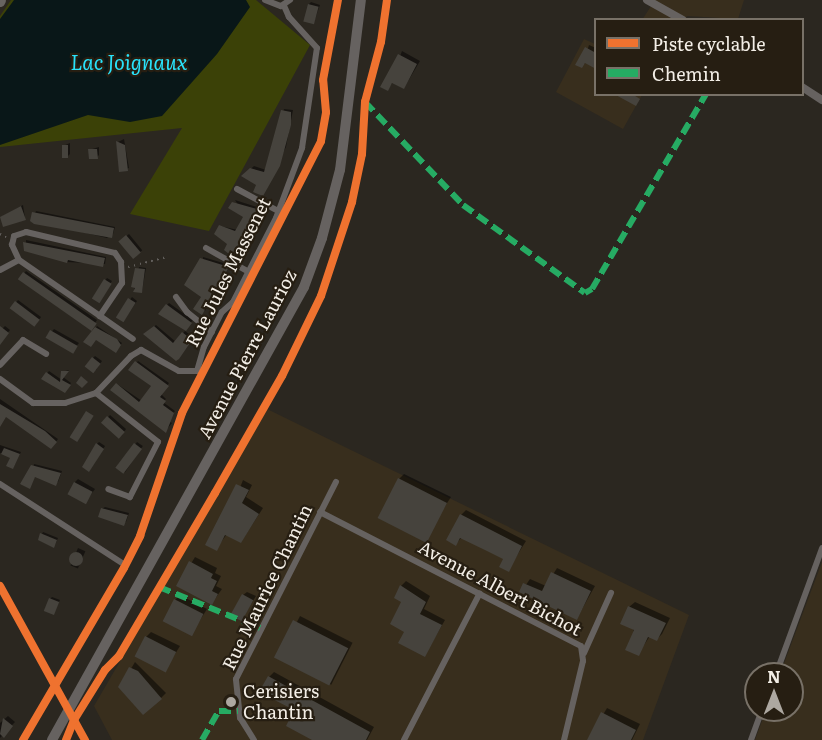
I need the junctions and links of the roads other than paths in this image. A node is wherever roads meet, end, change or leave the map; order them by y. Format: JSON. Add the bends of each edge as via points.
{"nodes":[{"id":1,"x":265,"y":0,"type":"edge"},
{"id":2,"x":290,"y":0,"type":"edge"},
{"id":3,"x":362,"y":0,"type":"edge"},
{"id":4,"x":647,"y":0,"type":"edge"},
{"id":5,"x":284,"y":6,"type":"junction"},
{"id":6,"x":679,"y":18,"type":"edge"},
{"id":7,"x":804,"y":88,"type":"edge"},
{"id":8,"x":822,"y":100,"type":"edge"},
{"id":9,"x":237,"y":189,"type":"dead end"},
{"id":10,"x":278,"y":211,"type":"junction"},
{"id":11,"x":206,"y":248,"type":"dead end"},
{"id":12,"x":20,"y":260,"type":"junction"},
{"id":13,"x":0,"y":270,"type":"edge"},
{"id":14,"x":249,"y":272,"type":"junction"},
{"id":15,"x":176,"y":297,"type":"dead end"},
{"id":16,"x":100,"y":316,"type":"junction"},
{"id":17,"x":212,"y":332,"type":"junction"},
{"id":18,"x":133,"y":339,"type":"dead end"},
{"id":19,"x":46,"y":354,"type":"dead end"},
{"id":20,"x":0,"y":365,"type":"edge"},
{"id":21,"x":0,"y":379,"type":"edge"},
{"id":22,"x":96,"y":393,"type":"junction"},
{"id":23,"x":336,"y":482,"type":"dead end"},
{"id":24,"x":0,"y":484,"type":"edge"},
{"id":25,"x":108,"y":489,"type":"dead end"},
{"id":26,"x":320,"y":512,"type":"junction"},
{"id":27,"x":822,"y":548,"type":"edge"},
{"id":28,"x":125,"y":565,"type":"dead end"},
{"id":29,"x":480,"y":593,"type":"junction"},
{"id":30,"x":611,"y":593,"type":"dead end"},
{"id":31,"x":584,"y":653,"type":"junction"},
{"id":32,"x":780,"y":662,"type":"edge"},
{"id":33,"x":76,"y":693,"type":"junction"},
{"id":34,"x":758,"y":722,"type":"edge"},
{"id":35,"x":45,"y":740,"type":"edge"},
{"id":36,"x":52,"y":740,"type":"edge"},
{"id":37,"x":254,"y":740,"type":"edge"},
{"id":38,"x":404,"y":740,"type":"edge"},
{"id":39,"x":564,"y":740,"type":"edge"},
{"id":40,"x":751,"y":740,"type":"edge"}],
"edges":[{"from":1,"to":5,"type":"street"},
{"from":2,"to":5,"type":"street"},
{"from":3,"to":33,"type":"main road","name":"Avenue Pierre Laurioz","via":[[340,170],[304,287]]},
{"from":4,"to":6,"type":"street"},
{"from":5,"to":10,"type":"street","name":"Rue Jules Massenet","via":[[289,17],[312,39],[317,55],[302,148]]},
{"from":7,"to":8,"type":"street"},
{"from":9,"to":10,"type":"street","name":"Rue Jules Massenet"},
{"from":10,"to":14,"type":"street","name":"Rue Jules Massenet"},
{"from":11,"to":14,"type":"street","name":"Rue Jules Massenet"},
{"from":12,"to":13,"type":"street"},
{"from":12,"to":16,"type":"street"},
{"from":12,"to":16,"type":"street","via":[[12,240],[18,233],[26,232],[107,248],[115,253],[122,268],[122,283]]},
{"from":14,"to":17,"type":"street","name":"Rue Jules Massenet"},
{"from":15,"to":17,"type":"street","name":"Rue Jules Massenet","via":[[187,312]]},
{"from":16,"to":18,"type":"street"},
{"from":17,"to":22,"type":"street","name":"Rue Jules Massenet","via":[[192,374],[141,350]]},
{"from":19,"to":20,"type":"street","via":[[23,340]]},
{"from":21,"to":22,"type":"street","via":[[33,403],[65,403]]},
{"from":22,"to":25,"type":"street","via":[[158,442],[130,497]]},
{"from":23,"to":26,"type":"street","name":"Rue Maurice Chantin"},
{"from":24,"to":28,"type":"street"},
{"from":26,"to":29,"type":"street","name":"Avenue Albert Bichot"},
{"from":26,"to":37,"type":"street","name":"Rue Maurice Chantin","via":[[236,679],[240,718]]},
{"from":27,"to":32,"type":"street"},
{"from":29,"to":31,"type":"street","name":"Avenue Albert Bichot","via":[[575,642]]},
{"from":29,"to":38,"type":"street"},
{"from":30,"to":31,"type":"street"},
{"from":31,"to":39,"type":"street","name":"Avenue Albert Bichot"},
{"from":33,"to":35,"type":"main road","name":"Avenue Pierre Laurioz"},
{"from":33,"to":36,"type":"main road","name":"Avenue Pierre Laurioz"},
{"from":34,"to":40,"type":"street"}]}
